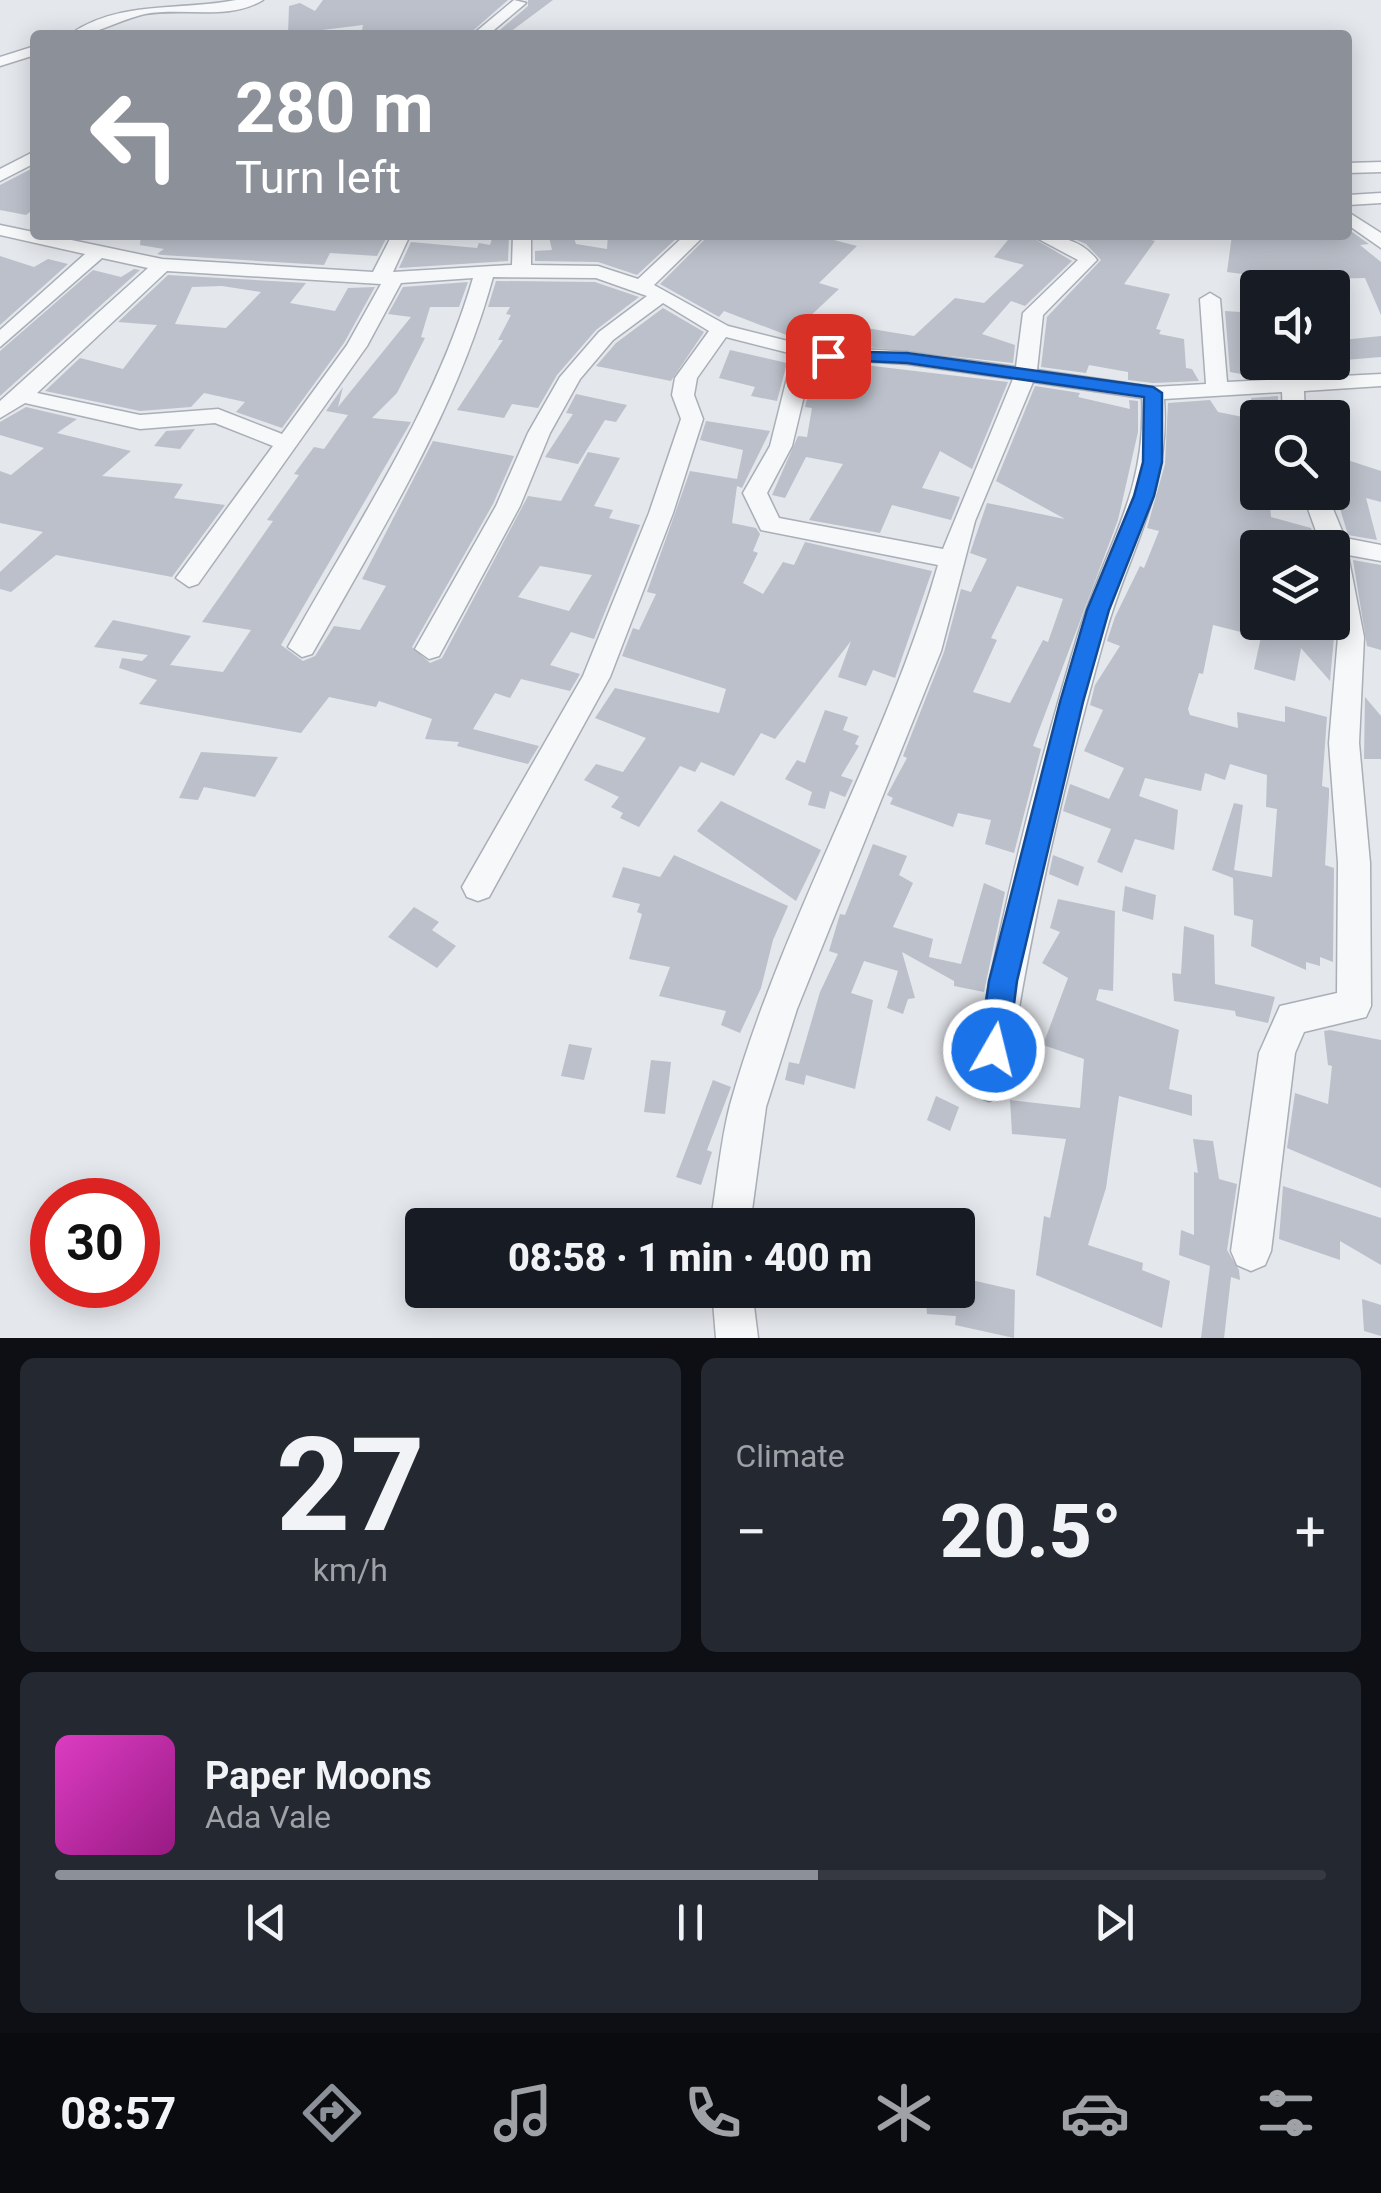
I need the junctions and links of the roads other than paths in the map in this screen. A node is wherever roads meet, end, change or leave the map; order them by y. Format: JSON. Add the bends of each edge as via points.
{"nodes":[{"id":1,"x":256,"y":0,"type":"edge"},
{"id":2,"x":519,"y":3,"type":"dead end"},
{"id":3,"x":90,"y":30,"type":"edge"},
{"id":4,"x":485,"y":30,"type":"edge"},
{"id":5,"x":30,"y":52,"type":"edge"},
{"id":6,"x":0,"y":62,"type":"edge"},
{"id":7,"x":30,"y":159,"type":"edge"},
{"id":8,"x":1381,"y":167,"type":"edge"},
{"id":9,"x":1352,"y":168,"type":"edge"},
{"id":10,"x":0,"y":176,"type":"edge"},
{"id":11,"x":1381,"y":198,"type":"edge"},
{"id":12,"x":1352,"y":200,"type":"edge"},
{"id":13,"x":1352,"y":220,"type":"edge"},
{"id":14,"x":0,"y":230,"type":"edge"},
{"id":15,"x":22,"y":234,"type":"junction"},
{"id":16,"x":30,"y":236,"type":"edge"},
{"id":17,"x":51,"y":240,"type":"edge"},
{"id":18,"x":399,"y":240,"type":"edge"},
{"id":19,"x":522,"y":240,"type":"edge"},
{"id":20,"x":692,"y":240,"type":"edge"},
{"id":21,"x":1052,"y":240,"type":"edge"},
{"id":22,"x":1381,"y":242,"type":"edge"},
{"id":23,"x":0,"y":244,"type":"edge"},
{"id":24,"x":100,"y":250,"type":"junction"},
{"id":25,"x":162,"y":265,"type":"junction"},
{"id":26,"x":521,"y":270,"type":"junction"},
{"id":27,"x":485,"y":271,"type":"junction"},
{"id":28,"x":387,"y":278,"type":"junction"},
{"id":29,"x":652,"y":289,"type":"junction"},
{"id":30,"x":1210,"y":299,"type":"dead end"},
{"id":31,"x":721,"y":330,"type":"junction"},
{"id":32,"x":0,"y":341,"type":"edge"},
{"id":33,"x":804,"y":351,"type":"junction"},
{"id":34,"x":1026,"y":374,"type":"junction"},
{"id":35,"x":1381,"y":380,"type":"edge"},
{"id":36,"x":1294,"y":382,"type":"junction"},
{"id":37,"x":1217,"y":388,"type":"junction"},
{"id":38,"x":1153,"y":393,"type":"junction"},
{"id":39,"x":21,"y":396,"type":"junction"},
{"id":40,"x":1294,"y":400,"type":"edge"},
{"id":41,"x":0,"y":411,"type":"edge"},
{"id":42,"x":285,"y":443,"type":"junction"},
{"id":43,"x":1350,"y":547,"type":"edge"},
{"id":44,"x":1381,"y":553,"type":"edge"},
{"id":45,"x":952,"y":560,"type":"junction"},
{"id":46,"x":189,"y":578,"type":"dead end"},
{"id":47,"x":1350,"y":632,"type":"edge"},
{"id":48,"x":302,"y":647,"type":"dead end"},
{"id":49,"x":429,"y":649,"type":"dead end"},
{"id":50,"x":478,"y":887,"type":"dead end"},
{"id":51,"x":989,"y":1084,"type":"dead end"},
{"id":52,"x":733,"y":1208,"type":"edge"},
{"id":53,"x":1251,"y":1251,"type":"dead end"},
{"id":54,"x":734,"y":1308,"type":"edge"},
{"id":55,"x":737,"y":1338,"type":"edge"}],
"edges":[{"from":1,"to":3,"type":"street","via":[[202,11],[145,10]]},
{"from":2,"to":4,"type":"street"},
{"from":5,"to":6,"type":"street"},
{"from":7,"to":10,"type":"street"},
{"from":8,"to":9,"type":"street"},
{"from":11,"to":12,"type":"street"},
{"from":13,"to":22,"type":"street"},
{"from":14,"to":15,"type":"street"},
{"from":15,"to":16,"type":"street"},
{"from":15,"to":23,"type":"street"},
{"from":17,"to":24,"type":"street"},
{"from":18,"to":28,"type":"street"},
{"from":19,"to":26,"type":"street"},
{"from":20,"to":29,"type":"street"},
{"from":21,"to":34,"type":"street","via":[[1088,260],[1033,313]]},
{"from":24,"to":25,"type":"street"},
{"from":24,"to":32,"type":"street"},
{"from":25,"to":28,"type":"street"},
{"from":25,"to":39,"type":"street"},
{"from":26,"to":27,"type":"street"},
{"from":26,"to":29,"type":"street","via":[[598,272]]},
{"from":27,"to":28,"type":"street"},
{"from":27,"to":48,"type":"street","via":[[470,333],[424,434]]},
{"from":28,"to":42,"type":"street","via":[[357,346]]},
{"from":29,"to":31,"type":"street"},
{"from":29,"to":49,"type":"street","via":[[562,389],[508,506]]},
{"from":30,"to":37,"type":"street"},
{"from":31,"to":33,"type":"street"},
{"from":31,"to":50,"type":"street","via":[[684,384],[692,419],[606,654]]},
{"from":33,"to":34,"type":"street"},
{"from":33,"to":45,"type":"street","via":[[781,446],[755,494],[770,524]]},
{"from":34,"to":38,"type":"street"},
{"from":34,"to":45,"type":"street"},
{"from":35,"to":36,"type":"street"},
{"from":36,"to":37,"type":"street"},
{"from":36,"to":40,"type":"street"},
{"from":37,"to":38,"type":"street"},
{"from":38,"to":51,"type":"street","via":[[1153,462],[1072,702],[1003,981]]},
{"from":39,"to":41,"type":"street"},
{"from":39,"to":42,"type":"street","via":[[140,422],[218,416]]},
{"from":42,"to":46,"type":"street"},
{"from":43,"to":44,"type":"street"},
{"from":45,"to":52,"type":"street","via":[[927,650],[780,1008],[748,1107]]},
{"from":47,"to":53,"type":"street","via":[[1344,743],[1354,864],[1354,1006],[1292,1018],[1277,1053]]},
{"from":54,"to":55,"type":"street"}]}
